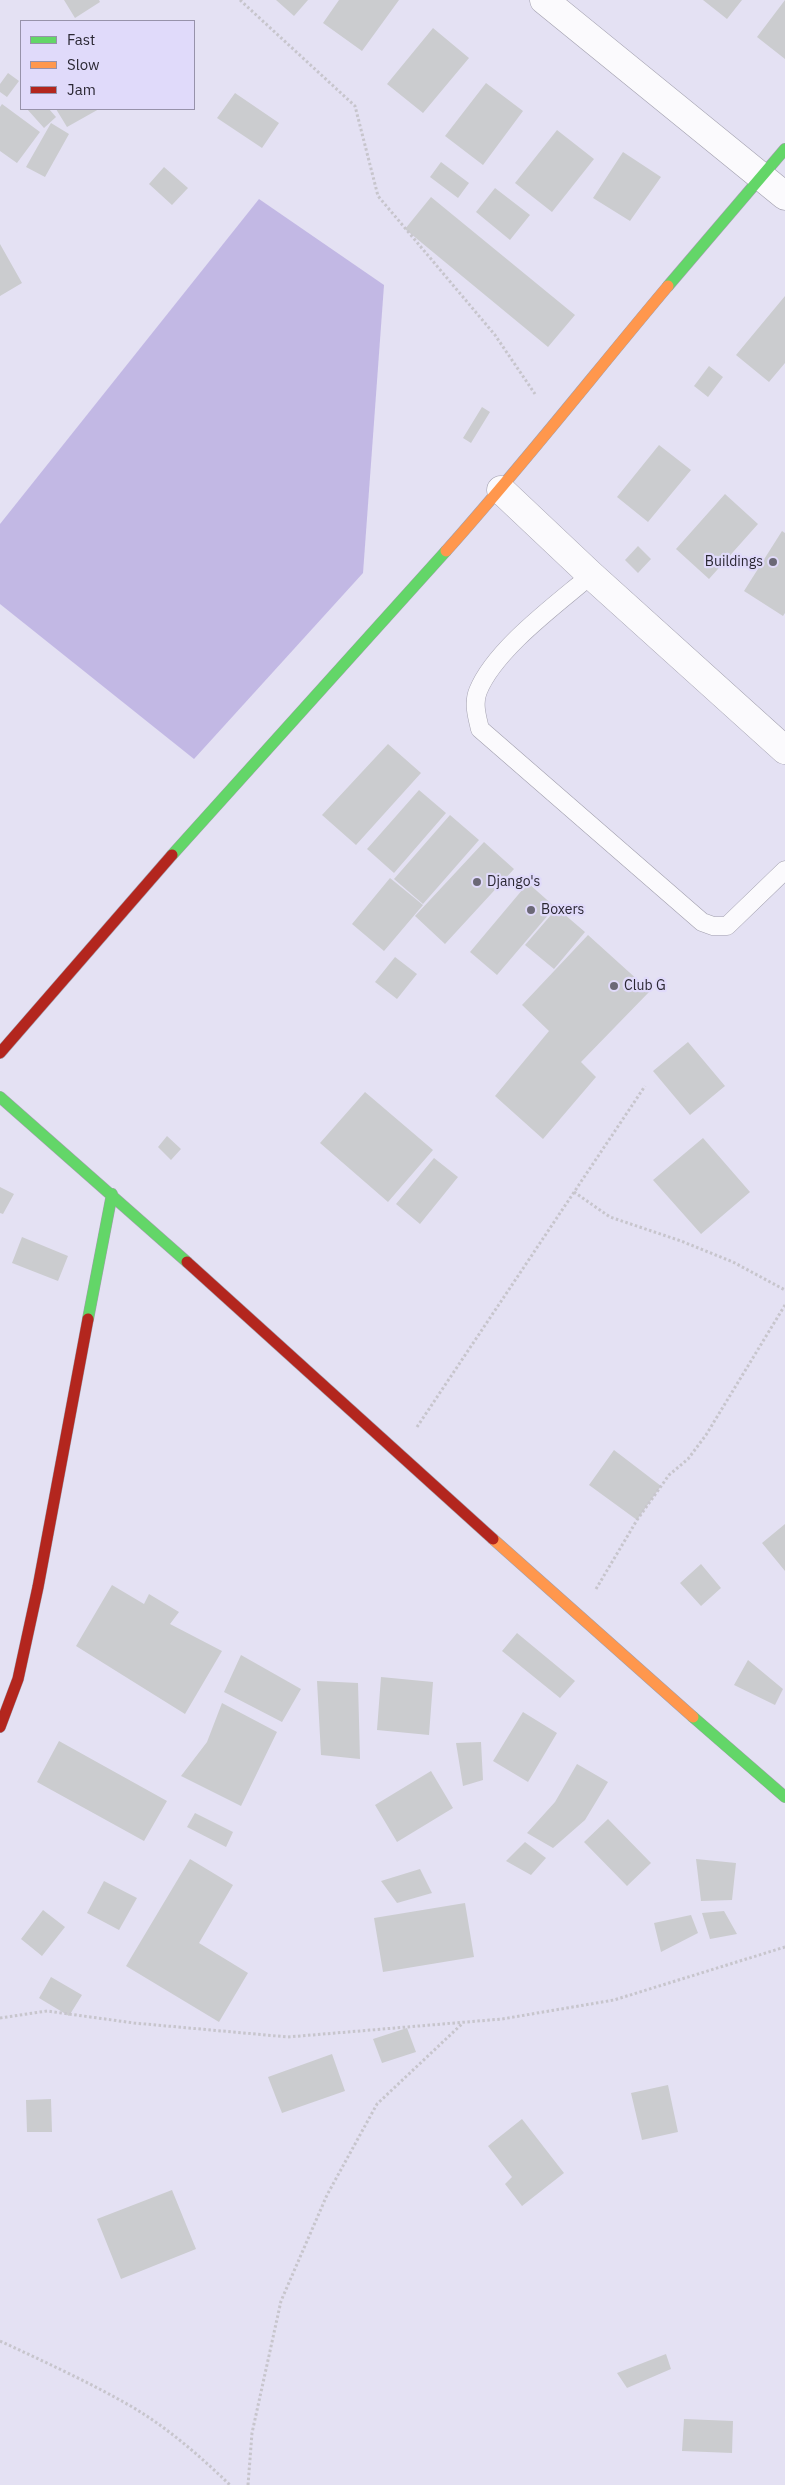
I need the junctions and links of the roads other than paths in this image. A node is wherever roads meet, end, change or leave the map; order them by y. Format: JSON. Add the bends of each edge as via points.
{"nodes":[{"id":1,"x":544,"y":0,"type":"edge"},
{"id":2,"x":785,"y":149,"type":"edge"},
{"id":3,"x":762,"y":176,"type":"junction"},
{"id":4,"x":785,"y":196,"type":"edge"},
{"id":5,"x":501,"y":490,"type":"junction"},
{"id":6,"x":591,"y":575,"type":"junction"},
{"id":7,"x":785,"y":750,"type":"edge"},
{"id":8,"x":785,"y":870,"type":"edge"},
{"id":9,"x":0,"y":1053,"type":"edge"},
{"id":10,"x":0,"y":1097,"type":"edge"},
{"id":11,"x":112,"y":1194,"type":"junction"},
{"id":12,"x":0,"y":1727,"type":"edge"},
{"id":13,"x":785,"y":1797,"type":"edge"}],
"edges":[{"from":1,"to":3,"type":"street"},
{"from":2,"to":3,"type":"street"},
{"from":3,"to":4,"type":"street"},
{"from":3,"to":5,"type":"street","via":[[554,421]]},
{"from":5,"to":6,"type":"street"},
{"from":5,"to":9,"type":"street","via":[[116,917]]},
{"from":6,"to":7,"type":"street"},
{"from":6,"to":8,"type":"lane","via":[[511,646],[492,670],[478,692],[476,712],[480,729],[702,922],[727,926]]},
{"from":10,"to":11,"type":"street"},
{"from":11,"to":12,"type":"street","via":[[38,1588],[18,1679]]},
{"from":11,"to":13,"type":"street","via":[[579,1618]]}]}
